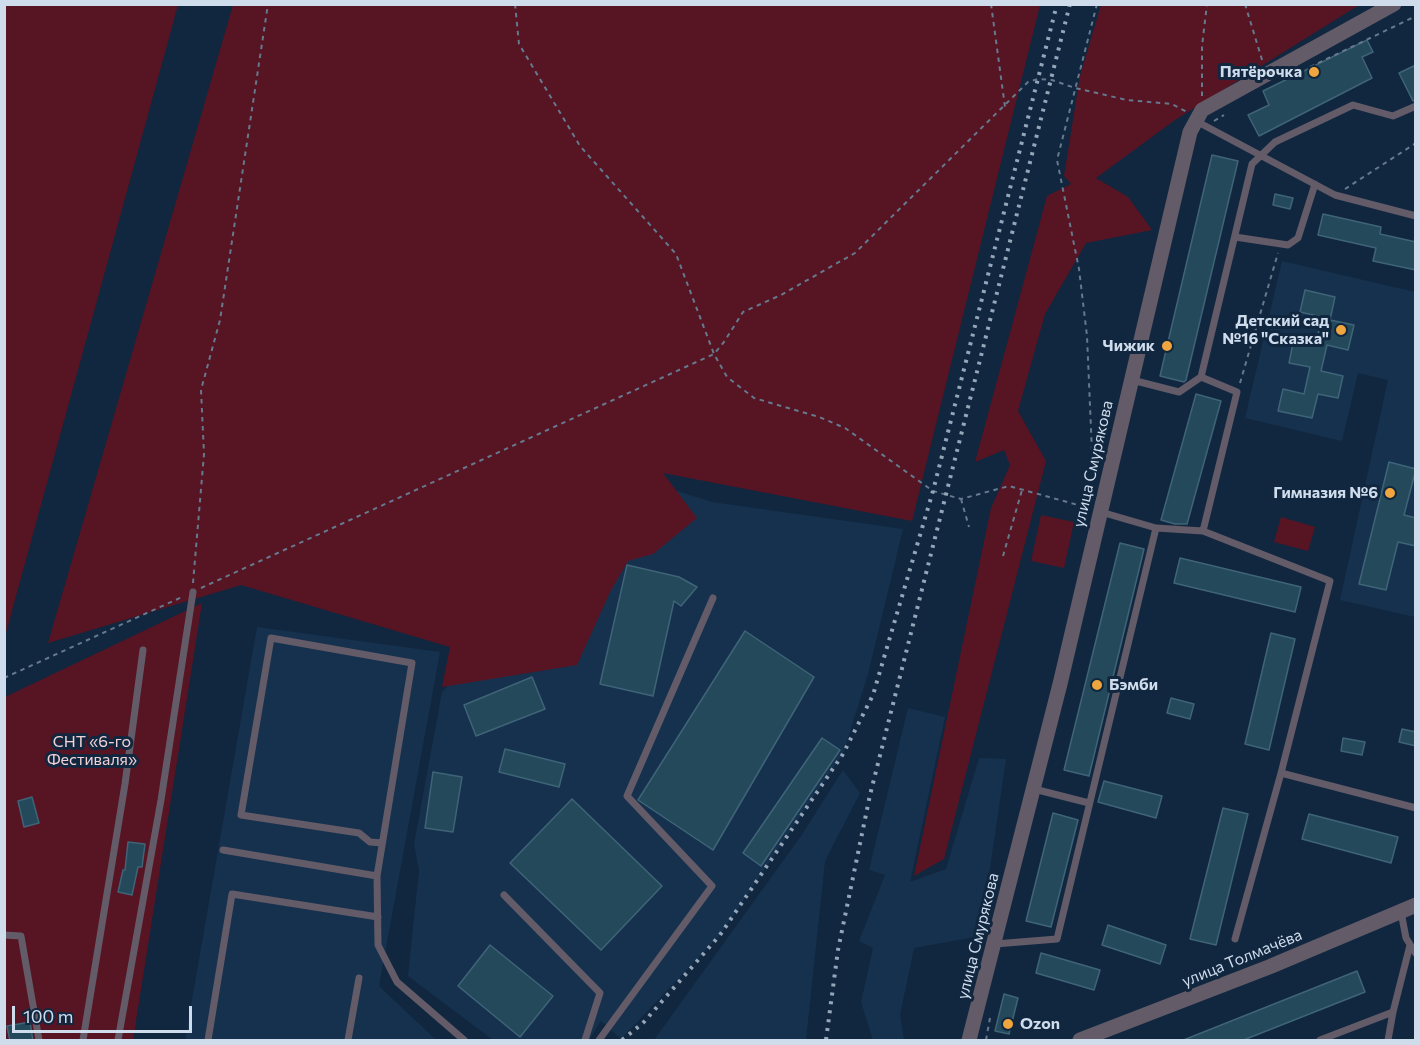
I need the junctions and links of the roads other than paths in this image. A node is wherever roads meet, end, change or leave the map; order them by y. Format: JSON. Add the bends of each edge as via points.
{"nodes":[{"id":1,"x":1394,"y":4,"type":"edge"},
{"id":2,"x":1416,"y":106,"type":"edge"},
{"id":3,"x":1200,"y":119,"type":"junction"},
{"id":4,"x":1261,"y":155,"type":"junction"},
{"id":5,"x":1315,"y":184,"type":"junction"},
{"id":6,"x":1416,"y":216,"type":"edge"},
{"id":7,"x":1235,"y":237,"type":"junction"},
{"id":8,"x":1201,"y":377,"type":"junction"},
{"id":9,"x":1131,"y":380,"type":"junction"},
{"id":10,"x":1100,"y":512,"type":"junction"},
{"id":11,"x":1156,"y":528,"type":"junction"},
{"id":12,"x":1203,"y":531,"type":"junction"},
{"id":13,"x":193,"y":592,"type":"road end"},
{"id":14,"x":713,"y":598,"type":"dead end"},
{"id":15,"x":142,"y":650,"type":"dead end"},
{"id":16,"x":1281,"y":772,"type":"junction"},
{"id":17,"x":1034,"y":789,"type":"junction"},
{"id":18,"x":1089,"y":803,"type":"junction"},
{"id":19,"x":1416,"y":808,"type":"edge"},
{"id":20,"x":382,"y":843,"type":"junction"},
{"id":21,"x":223,"y":850,"type":"dead end"},
{"id":22,"x":377,"y":876,"type":"junction"},
{"id":23,"x":504,"y":896,"type":"dead end"},
{"id":24,"x":1416,"y":905,"type":"edge"},
{"id":25,"x":1401,"y":912,"type":"junction"},
{"id":26,"x":378,"y":917,"type":"junction"},
{"id":27,"x":4,"y":935,"type":"edge"},
{"id":28,"x":1235,"y":939,"type":"dead end"},
{"id":29,"x":995,"y":944,"type":"junction"},
{"id":30,"x":1410,"y":945,"type":"junction"},
{"id":31,"x":1416,"y":954,"type":"edge"},
{"id":32,"x":359,"y":978,"type":"dead end"},
{"id":33,"x":1393,"y":1012,"type":"junction"},
{"id":34,"x":39,"y":1041,"type":"edge"},
{"id":35,"x":83,"y":1041,"type":"edge"},
{"id":36,"x":118,"y":1041,"type":"edge"},
{"id":37,"x":208,"y":1041,"type":"edge"},
{"id":38,"x":348,"y":1041,"type":"edge"},
{"id":39,"x":464,"y":1041,"type":"edge"},
{"id":40,"x":585,"y":1041,"type":"edge"},
{"id":41,"x":599,"y":1041,"type":"edge"},
{"id":42,"x":969,"y":1041,"type":"edge"},
{"id":43,"x":1080,"y":1041,"type":"edge"},
{"id":44,"x":1320,"y":1041,"type":"edge"},
{"id":45,"x":1388,"y":1041,"type":"edge"}],
"edges":[{"from":1,"to":3,"type":"street"},
{"from":2,"to":4,"type":"lane","via":[[1393,116],[1353,105],[1275,142]]},
{"from":3,"to":4,"type":"lane"},
{"from":3,"to":9,"type":"street","name":"улица Смурякова","via":[[1190,132]]},
{"from":4,"to":5,"type":"lane"},
{"from":4,"to":7,"type":"lane","via":[[1252,164]]},
{"from":5,"to":6,"type":"lane","via":[[1335,195]]},
{"from":5,"to":7,"type":"lane","via":[[1298,238],[1288,245]]},
{"from":7,"to":8,"type":"lane"},
{"from":8,"to":9,"type":"lane","via":[[1179,392]]},
{"from":8,"to":12,"type":"lane","via":[[1237,392]]},
{"from":9,"to":10,"type":"street","name":"улица Смурякова"},
{"from":10,"to":11,"type":"lane"},
{"from":10,"to":17,"type":"street","name":"улица Смурякова"},
{"from":11,"to":12,"type":"lane"},
{"from":11,"to":18,"type":"lane"},
{"from":12,"to":16,"type":"lane","via":[[1330,581]]},
{"from":13,"to":36,"type":"lane"},
{"from":14,"to":41,"type":"lane","via":[[627,796],[712,886]]},
{"from":15,"to":35,"type":"lane","via":[[125,784]]},
{"from":16,"to":19,"type":"lane"},
{"from":16,"to":28,"type":"lane"},
{"from":17,"to":18,"type":"lane"},
{"from":17,"to":29,"type":"street","name":"улица Смурякова"},
{"from":18,"to":29,"type":"lane","via":[[1057,939]]},
{"from":20,"to":20,"type":"lane","via":[[412,663],[271,638],[241,815],[359,833],[370,842]]},
{"from":20,"to":22,"type":"lane"},
{"from":21,"to":22,"type":"lane"},
{"from":22,"to":26,"type":"lane"},
{"from":23,"to":40,"type":"lane","via":[[600,993]]},
{"from":24,"to":25,"type":"street","name":"улица Толмачёва"},
{"from":25,"to":30,"type":"lane"},
{"from":25,"to":43,"type":"street","name":"улица Толмачёва"},
{"from":26,"to":37,"type":"lane","via":[[232,894]]},
{"from":26,"to":39,"type":"lane","via":[[378,945],[397,982]]},
{"from":27,"to":34,"type":"lane","via":[[21,936]]},
{"from":29,"to":42,"type":"street","name":"улица Смурякова"},
{"from":30,"to":31,"type":"lane"},
{"from":30,"to":33,"type":"lane"},
{"from":32,"to":38,"type":"lane"},
{"from":33,"to":44,"type":"lane"},
{"from":33,"to":45,"type":"lane"}]}
